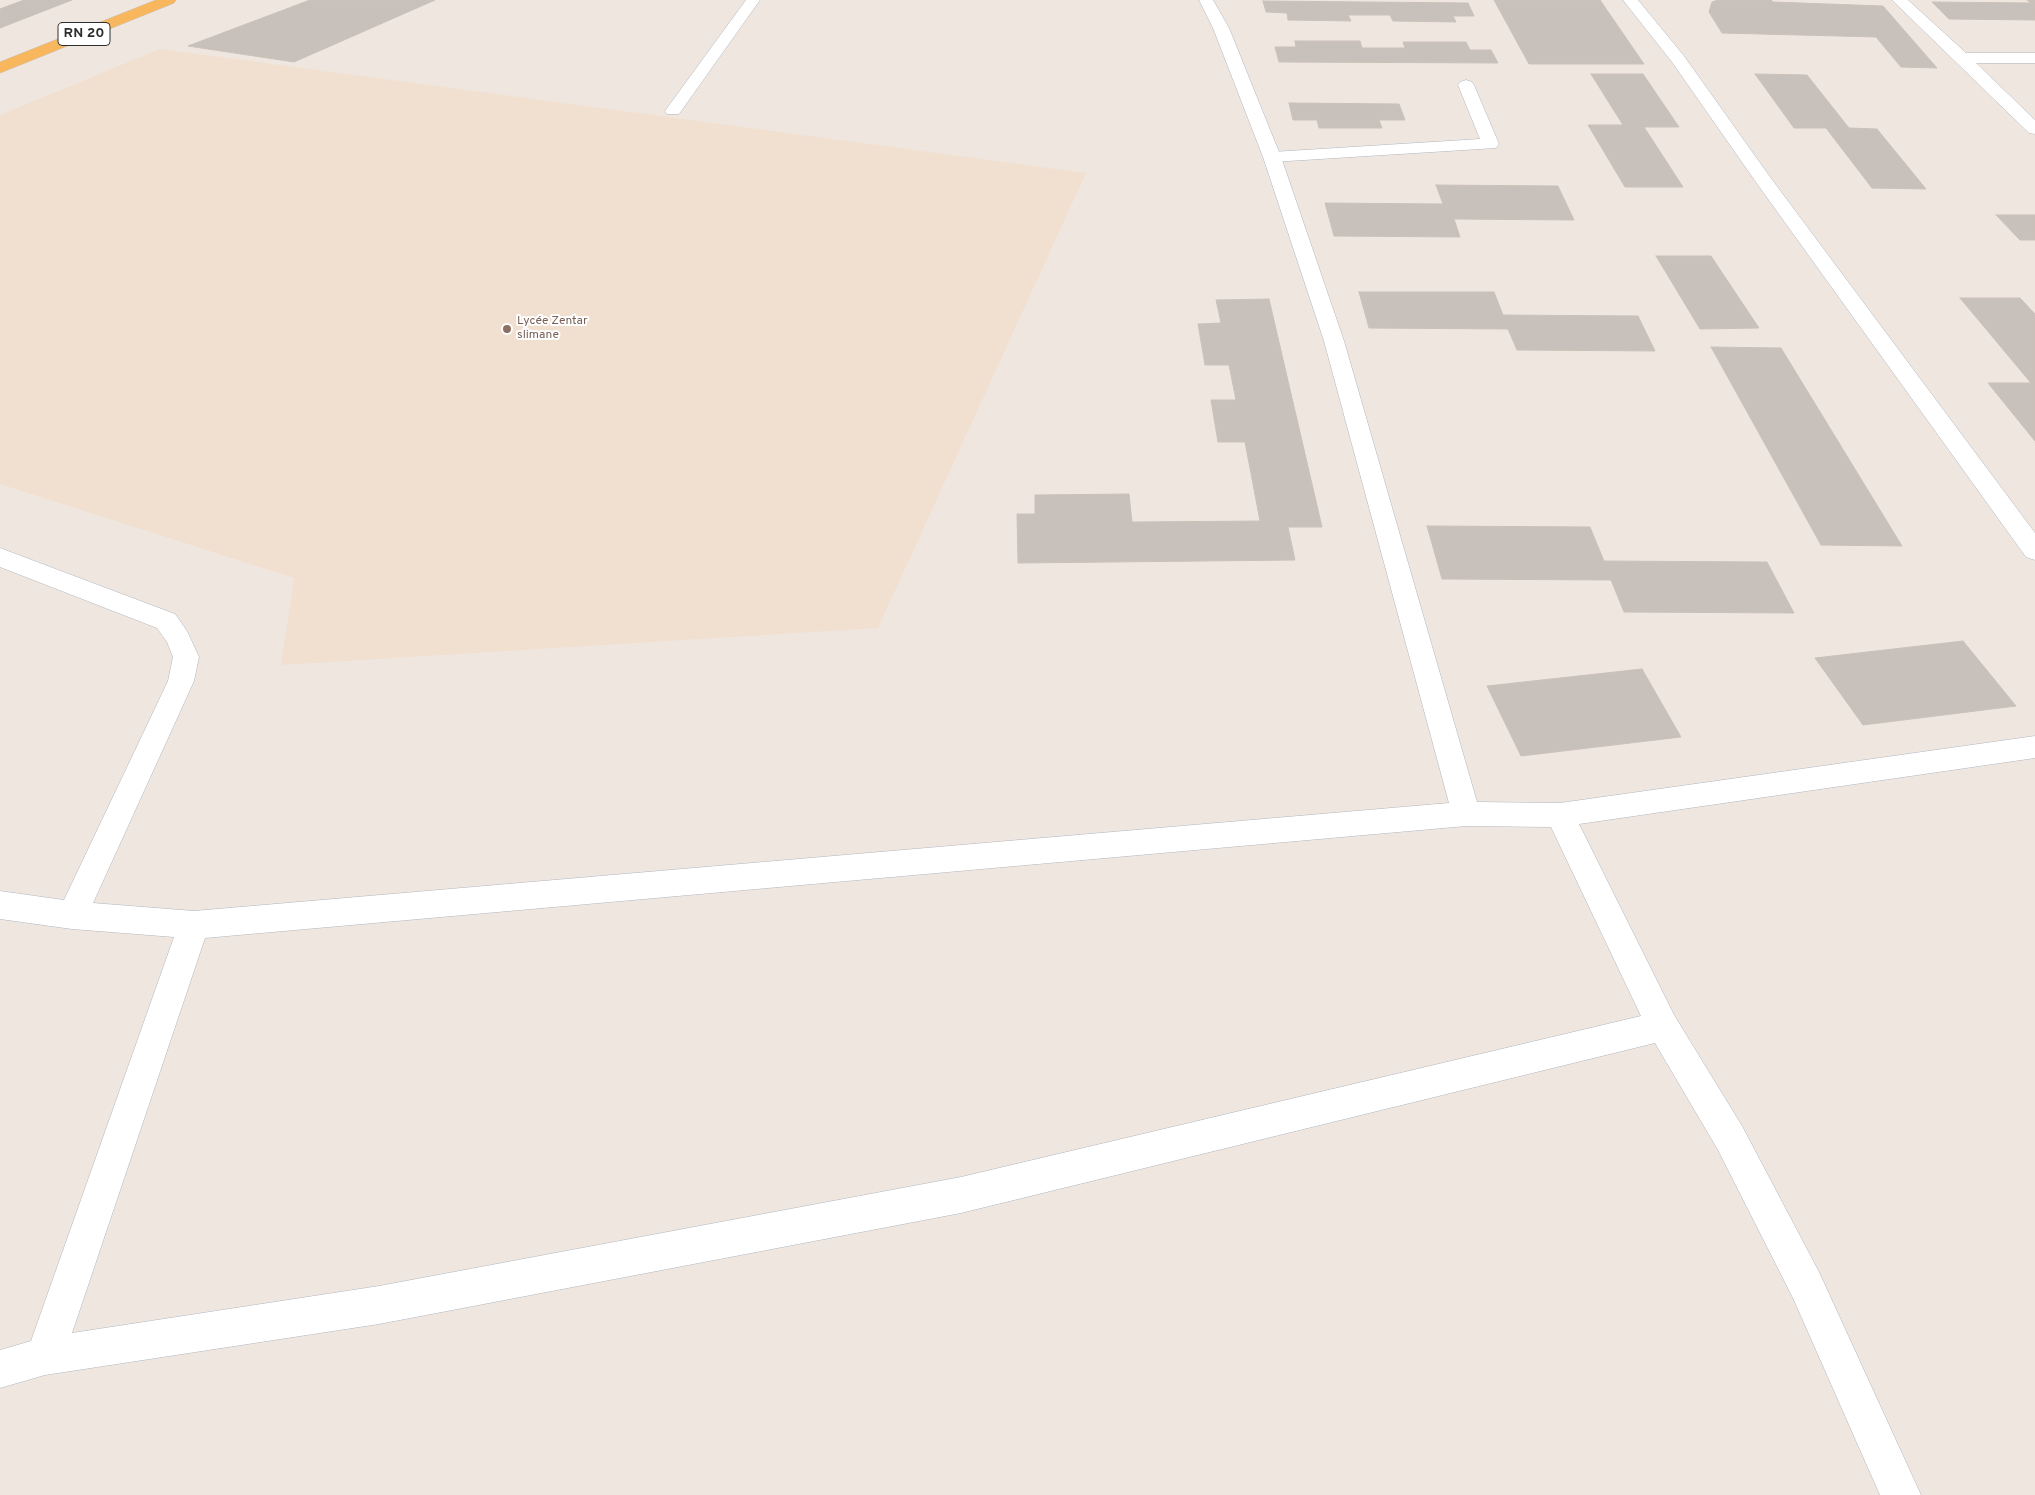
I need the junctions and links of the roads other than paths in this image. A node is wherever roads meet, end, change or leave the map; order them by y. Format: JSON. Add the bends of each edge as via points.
{"nodes":[{"id":1,"x":169,"y":0,"type":"edge"},
{"id":2,"x":752,"y":0,"type":"edge"},
{"id":3,"x":1206,"y":0,"type":"edge"},
{"id":4,"x":1630,"y":0,"type":"edge"},
{"id":5,"x":1899,"y":0,"type":"edge"},
{"id":6,"x":1962,"y":58,"type":"junction"},
{"id":7,"x":2035,"y":58,"type":"edge"},
{"id":8,"x":0,"y":68,"type":"edge"},
{"id":9,"x":1466,"y":85,"type":"dead end"},
{"id":10,"x":673,"y":111,"type":"dead end"},
{"id":11,"x":2035,"y":128,"type":"edge"},
{"id":12,"x":1272,"y":157,"type":"junction"},
{"id":13,"x":2035,"y":551,"type":"edge"},
{"id":14,"x":0,"y":557,"type":"edge"},
{"id":15,"x":2035,"y":746,"type":"edge"},
{"id":16,"x":1466,"y":814,"type":"junction"},
{"id":17,"x":1560,"y":815,"type":"junction"},
{"id":18,"x":0,"y":905,"type":"edge"},
{"id":19,"x":72,"y":915,"type":"junction"},
{"id":20,"x":194,"y":925,"type":"junction"},
{"id":21,"x":1663,"y":1026,"type":"junction"},
{"id":22,"x":45,"y":1356,"type":"junction"},
{"id":23,"x":0,"y":1369,"type":"edge"},
{"id":24,"x":1901,"y":1495,"type":"edge"}],
"edges":[{"from":1,"to":8,"type":"main road","number":"RN 20"},
{"from":2,"to":10,"type":"street"},
{"from":3,"to":12,"type":"street","via":[[1221,28]]},
{"from":4,"to":13,"type":"street","via":[[1678,59]]},
{"from":5,"to":6,"type":"street"},
{"from":6,"to":7,"type":"street"},
{"from":6,"to":11,"type":"street"},
{"from":9,"to":12,"type":"street","via":[[1490,144]]},
{"from":12,"to":16,"type":"street","via":[[1334,340]]},
{"from":14,"to":19,"type":"street","via":[[166,621],[186,658],[181,681]]},
{"from":15,"to":17,"type":"street"},
{"from":16,"to":17,"type":"street"},
{"from":16,"to":20,"type":"street"},
{"from":17,"to":21,"type":"street"},
{"from":18,"to":19,"type":"street"},
{"from":19,"to":20,"type":"street"},
{"from":20,"to":22,"type":"street"},
{"from":21,"to":22,"type":"street","via":[[961,1195],[379,1305]]},
{"from":21,"to":24,"type":"street","via":[[1730,1138],[1806,1285]]},
{"from":22,"to":23,"type":"street"}]}
